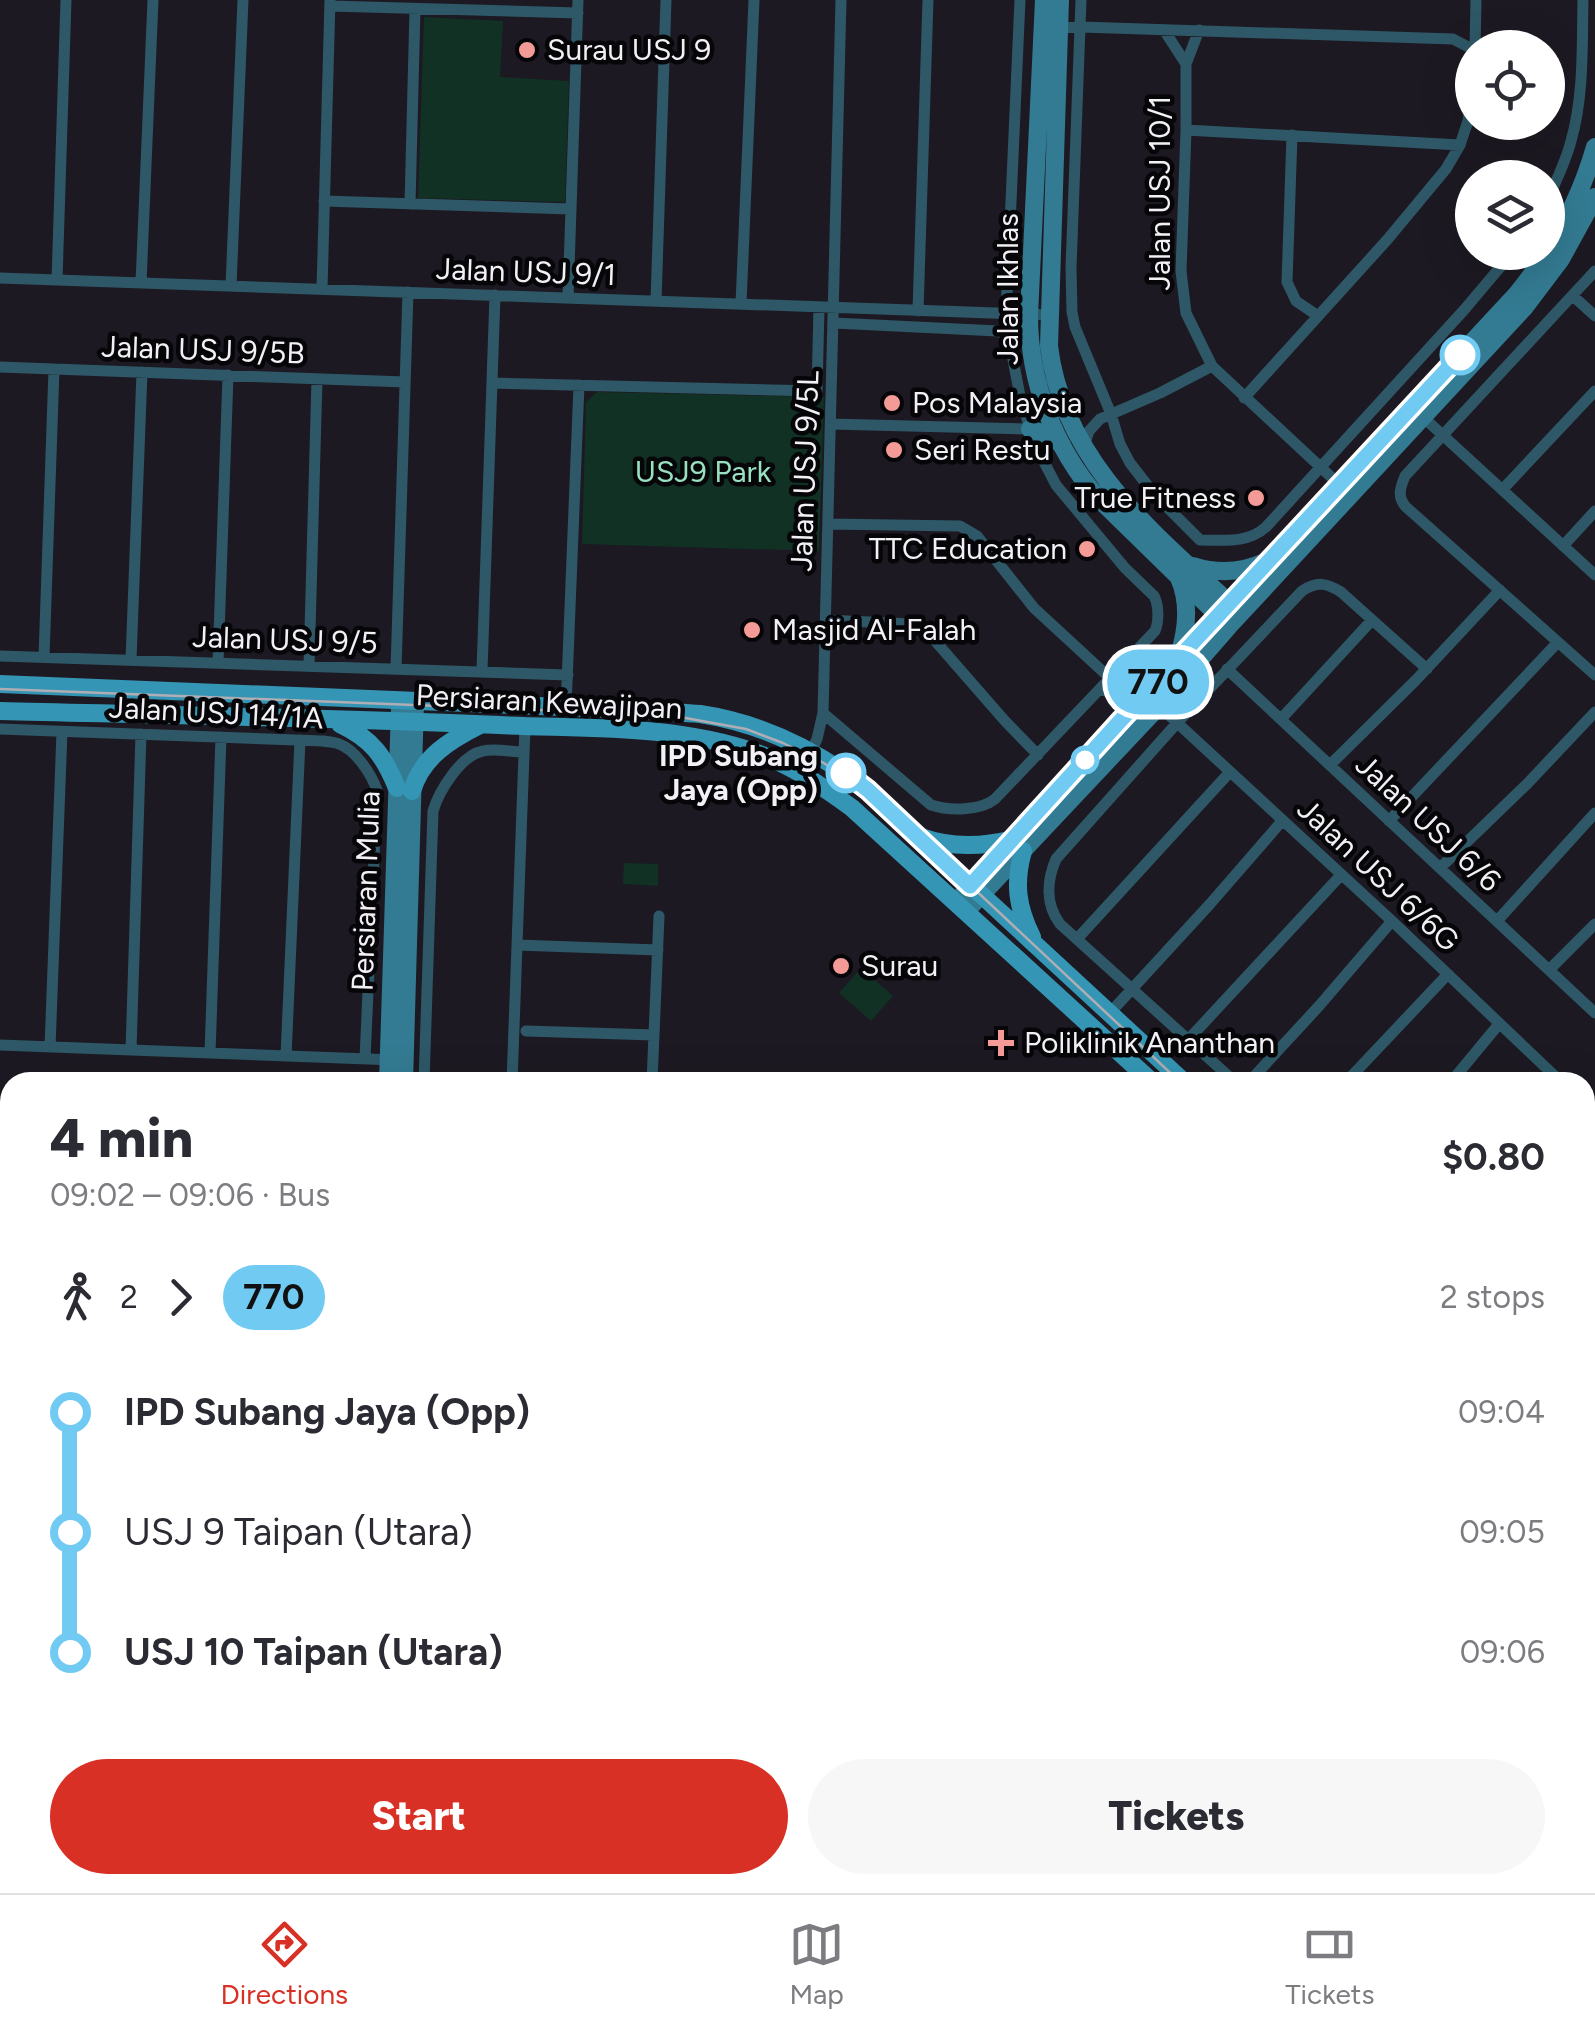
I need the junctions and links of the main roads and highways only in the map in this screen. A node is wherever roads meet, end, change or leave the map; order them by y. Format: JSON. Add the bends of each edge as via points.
{"nodes":[{"id":1,"x":1044,"y":0,"type":"edge"},
{"id":2,"x":1060,"y":0,"type":"edge"},
{"id":3,"x":1060,"y":28,"type":"junction"},
{"id":4,"x":1042,"y":45,"type":"junction"},
{"id":5,"x":1595,"y":147,"type":"edge"},
{"id":6,"x":1595,"y":197,"type":"edge"},
{"id":7,"x":1046,"y":410,"type":"junction"},
{"id":8,"x":1062,"y":445,"type":"junction"},
{"id":9,"x":1344,"y":490,"type":"junction"},
{"id":10,"x":1269,"y":560,"type":"junction"},
{"id":11,"x":1183,"y":571,"type":"junction"},
{"id":12,"x":1229,"y":615,"type":"junction"},
{"id":13,"x":1178,"y":661,"type":"junction"},
{"id":14,"x":0,"y":684,"type":"edge"},
{"id":15,"x":250,"y":694,"type":"junction"},
{"id":16,"x":408,"y":702,"type":"junction"},
{"id":17,"x":557,"y":707,"type":"junction"},
{"id":18,"x":0,"y":711,"type":"edge"},
{"id":19,"x":332,"y":720,"type":"junction"},
{"id":20,"x":407,"y":722,"type":"junction"},
{"id":21,"x":480,"y":725,"type":"junction"},
{"id":22,"x":405,"y":790,"type":"junction"},
{"id":23,"x":916,"y":835,"type":"junction"},
{"id":24,"x":1018,"y":845,"type":"junction"},
{"id":25,"x":976,"y":891,"type":"junction"},
{"id":26,"x":961,"y":907,"type":"junction"},
{"id":27,"x":1036,"y":944,"type":"junction"},
{"id":28,"x":397,"y":1059,"type":"junction"},
{"id":29,"x":392,"y":1072,"type":"edge"},
{"id":30,"x":401,"y":1072,"type":"edge"},
{"id":31,"x":1141,"y":1072,"type":"edge"},
{"id":32,"x":1173,"y":1072,"type":"edge"}],
"edges":[{"from":1,"to":4,"type":"main road","name":"Jalan Ikhlas"},
{"from":2,"to":3,"type":"main road","name":"Jalan Ikhlas"},
{"from":3,"to":4,"type":"main road"},
{"from":3,"to":11,"type":"main road","name":"Jalan Ikhlas","via":[[1049,346],[1054,380],[1110,487]]},
{"from":4,"to":7,"type":"main road","name":"Jalan Ikhlas","via":[[1029,342]]},
{"from":5,"to":9,"type":"main road","via":[[1574,207],[1532,276]]},
{"from":6,"to":9,"type":"main road","via":[[1537,292],[1422,418]]},
{"from":7,"to":8,"type":"main road","name":"Jalan Ikhlas"},
{"from":7,"to":8,"type":"main road","via":[[1030,429]]},
{"from":8,"to":11,"type":"main road","name":"Jalan Ikhlas","via":[[1098,498]]},
{"from":9,"to":10,"type":"main road"},
{"from":9,"to":12,"type":"main road"},
{"from":10,"to":11,"type":"main road","via":[[1222,572]]},
{"from":10,"to":12,"type":"main road"},
{"from":11,"to":12,"type":"main road","name":"Jalan Ikhlas"},
{"from":11,"to":13,"type":"main road","via":[[1186,617]]},
{"from":12,"to":13,"type":"main road"},
{"from":12,"to":24,"type":"main road","via":[[1159,706]]},
{"from":13,"to":24,"type":"main road"},
{"from":14,"to":15,"type":"main road","name":"Persiaran Kewajipan"},
{"from":15,"to":16,"type":"main road","name":"Persiaran Kewajipan"},
{"from":15,"to":17,"type":"main road","name":"Persiaran Kewajipan","via":[[433,691]]},
{"from":16,"to":17,"type":"main road","name":"Persiaran Kewajipan"},
{"from":16,"to":20,"type":"main road","name":"Persiaran Mulia"},
{"from":17,"to":23,"type":"main road","name":"Persiaran Kewajipan","via":[[672,712],[766,731],[842,770]]},
{"from":18,"to":19,"type":"main road","name":"Persiaran Kewajipan"},
{"from":19,"to":20,"type":"main road","name":"Persiaran Kewajipan"},
{"from":19,"to":22,"type":"main road","via":[[381,754]]},
{"from":20,"to":21,"type":"main road","name":"Persiaran Kewajipan"},
{"from":20,"to":22,"type":"main road","name":"Persiaran Mulia"},
{"from":21,"to":22,"type":"main road","via":[[434,755]]},
{"from":21,"to":26,"type":"main road","name":"Persiaran Kewajipan","via":[[664,732],[754,752],[852,808]]},
{"from":22,"to":28,"type":"main road","name":"Persiaran Mulia"},
{"from":23,"to":24,"type":"main road","via":[[938,843]]},
{"from":23,"to":25,"type":"main road","name":"Persiaran Kewajipan"},
{"from":24,"to":25,"type":"main road"},
{"from":24,"to":27,"type":"main road","via":[[1017,896]]},
{"from":25,"to":26,"type":"main road"},
{"from":25,"to":27,"type":"main road","name":"Persiaran Kewajipan"},
{"from":26,"to":31,"type":"main road","name":"Persiaran Kewajipan"},
{"from":27,"to":32,"type":"main road","name":"Persiaran Kewajipan"},
{"from":28,"to":29,"type":"main road","name":"Persiaran Mulia"},
{"from":28,"to":30,"type":"main road","name":"Persiaran Mulia"}]}
